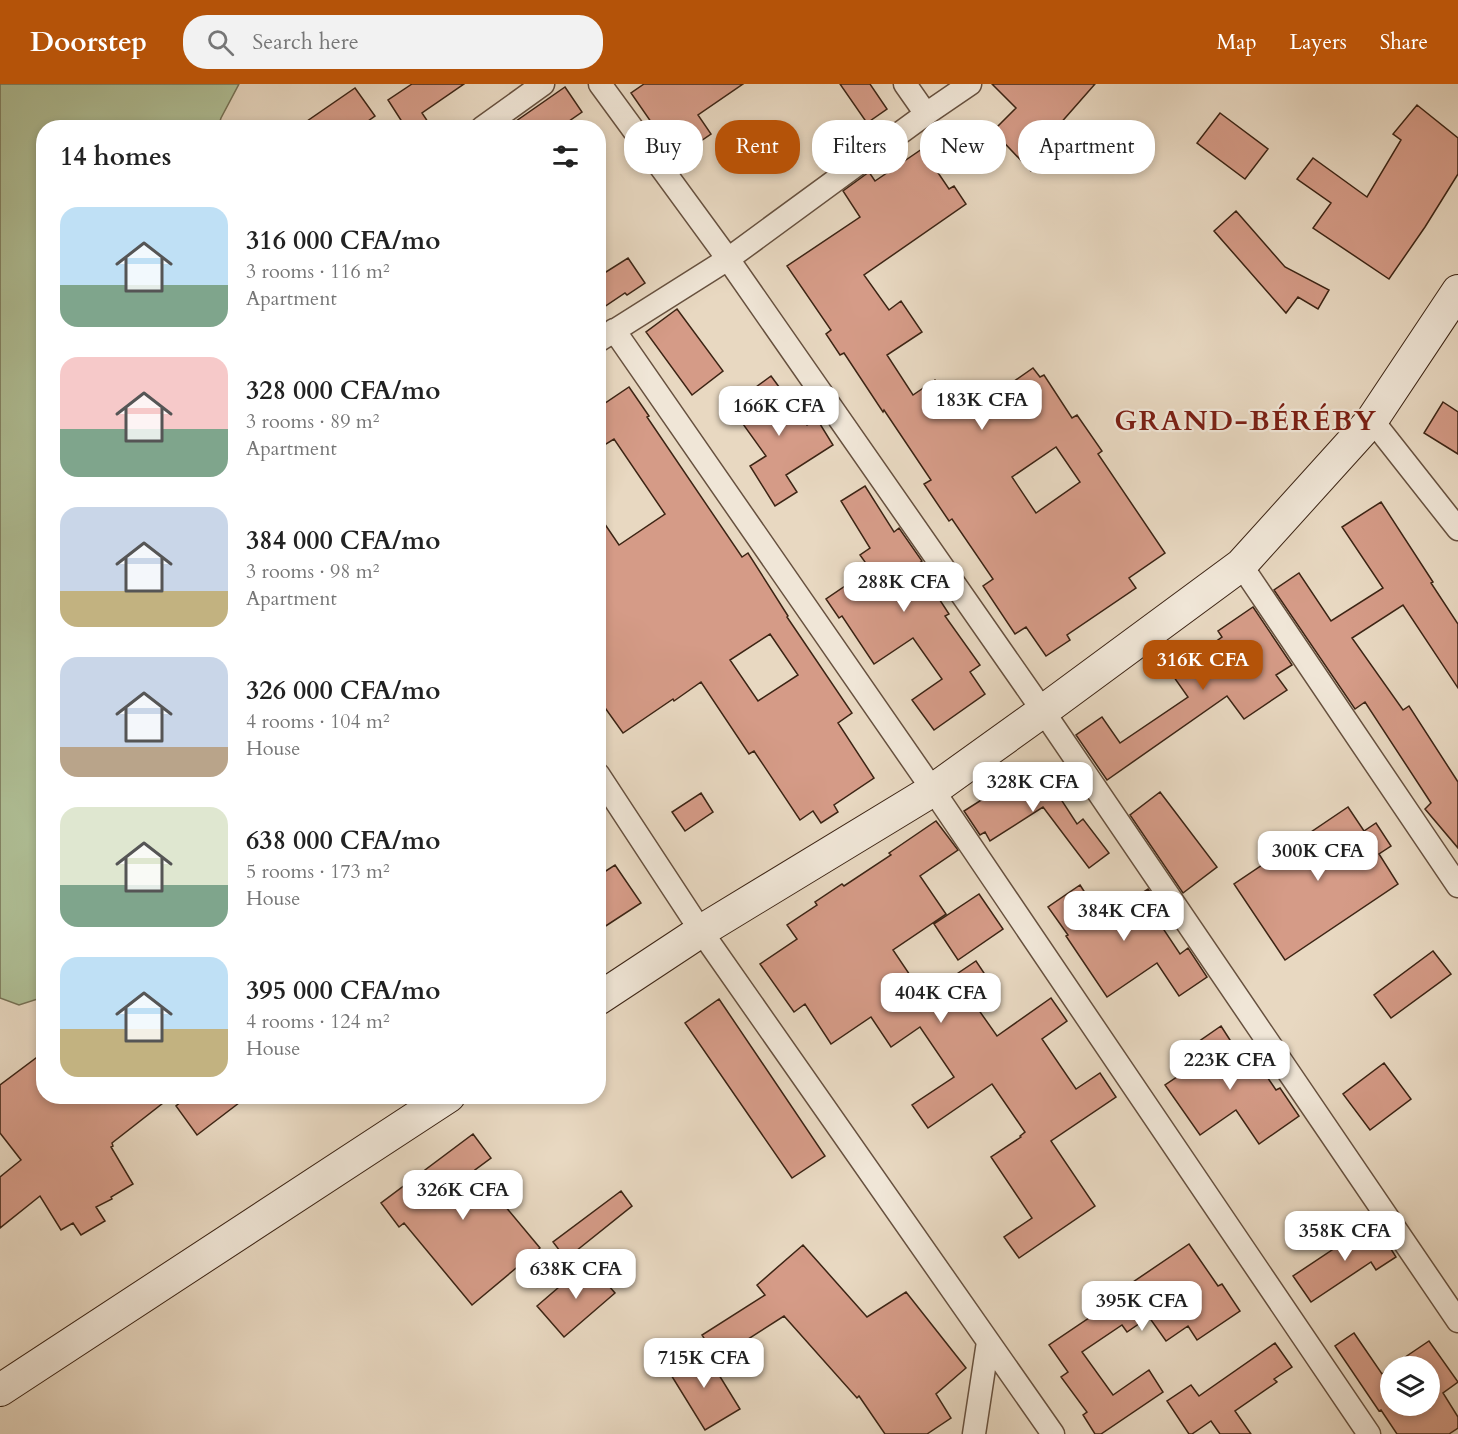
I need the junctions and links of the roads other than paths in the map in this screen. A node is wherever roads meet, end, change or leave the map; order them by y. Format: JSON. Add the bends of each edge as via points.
{"nodes":[{"id":1,"x":543,"y":84,"type":"edge"},
{"id":2,"x":600,"y":84,"type":"edge"},
{"id":3,"x":905,"y":84,"type":"edge"},
{"id":4,"x":970,"y":84,"type":"edge"},
{"id":5,"x":926,"y":114,"type":"junction"},
{"id":6,"x":493,"y":120,"type":"edge"},
{"id":7,"x":728,"y":259,"type":"junction"},
{"id":8,"x":1458,"y":291,"type":"edge"},
{"id":9,"x":606,"y":335,"type":"edge"},
{"id":10,"x":1372,"y":420,"type":"junction"},
{"id":11,"x":1458,"y":530,"type":"edge"},
{"id":12,"x":1241,"y":565,"type":"junction"},
{"id":13,"x":1043,"y":711,"type":"junction"},
{"id":14,"x":606,"y":786,"type":"edge"},
{"id":15,"x":933,"y":789,"type":"junction"},
{"id":16,"x":1458,"y":886,"type":"edge"},
{"id":17,"x":701,"y":932,"type":"junction"},
{"id":18,"x":606,"y":994,"type":"edge"},
{"id":19,"x":437,"y":1104,"type":"edge"},
{"id":20,"x":1458,"y":1321,"type":"edge"},
{"id":21,"x":988,"y":1342,"type":"junction"},
{"id":22,"x":0,"y":1390,"type":"edge"},
{"id":23,"x":974,"y":1434,"type":"edge"},
{"id":24,"x":1053,"y":1434,"type":"edge"},
{"id":25,"x":1369,"y":1434,"type":"edge"}],
"edges":[{"from":1,"to":6,"type":"street"},
{"from":2,"to":7,"type":"street"},
{"from":3,"to":5,"type":"street"},
{"from":4,"to":5,"type":"street"},
{"from":5,"to":7,"type":"street"},
{"from":7,"to":9,"type":"street"},
{"from":7,"to":13,"type":"street"},
{"from":8,"to":10,"type":"main road"},
{"from":9,"to":15,"type":"street"},
{"from":10,"to":11,"type":"street"},
{"from":10,"to":12,"type":"main road"},
{"from":12,"to":13,"type":"main road"},
{"from":12,"to":16,"type":"street"},
{"from":13,"to":15,"type":"main road"},
{"from":13,"to":20,"type":"street"},
{"from":14,"to":17,"type":"street"},
{"from":15,"to":17,"type":"main road"},
{"from":15,"to":25,"type":"street"},
{"from":17,"to":18,"type":"main road"},
{"from":17,"to":21,"type":"street"},
{"from":19,"to":22,"type":"main road"},
{"from":21,"to":23,"type":"street"},
{"from":21,"to":24,"type":"street"}]}
